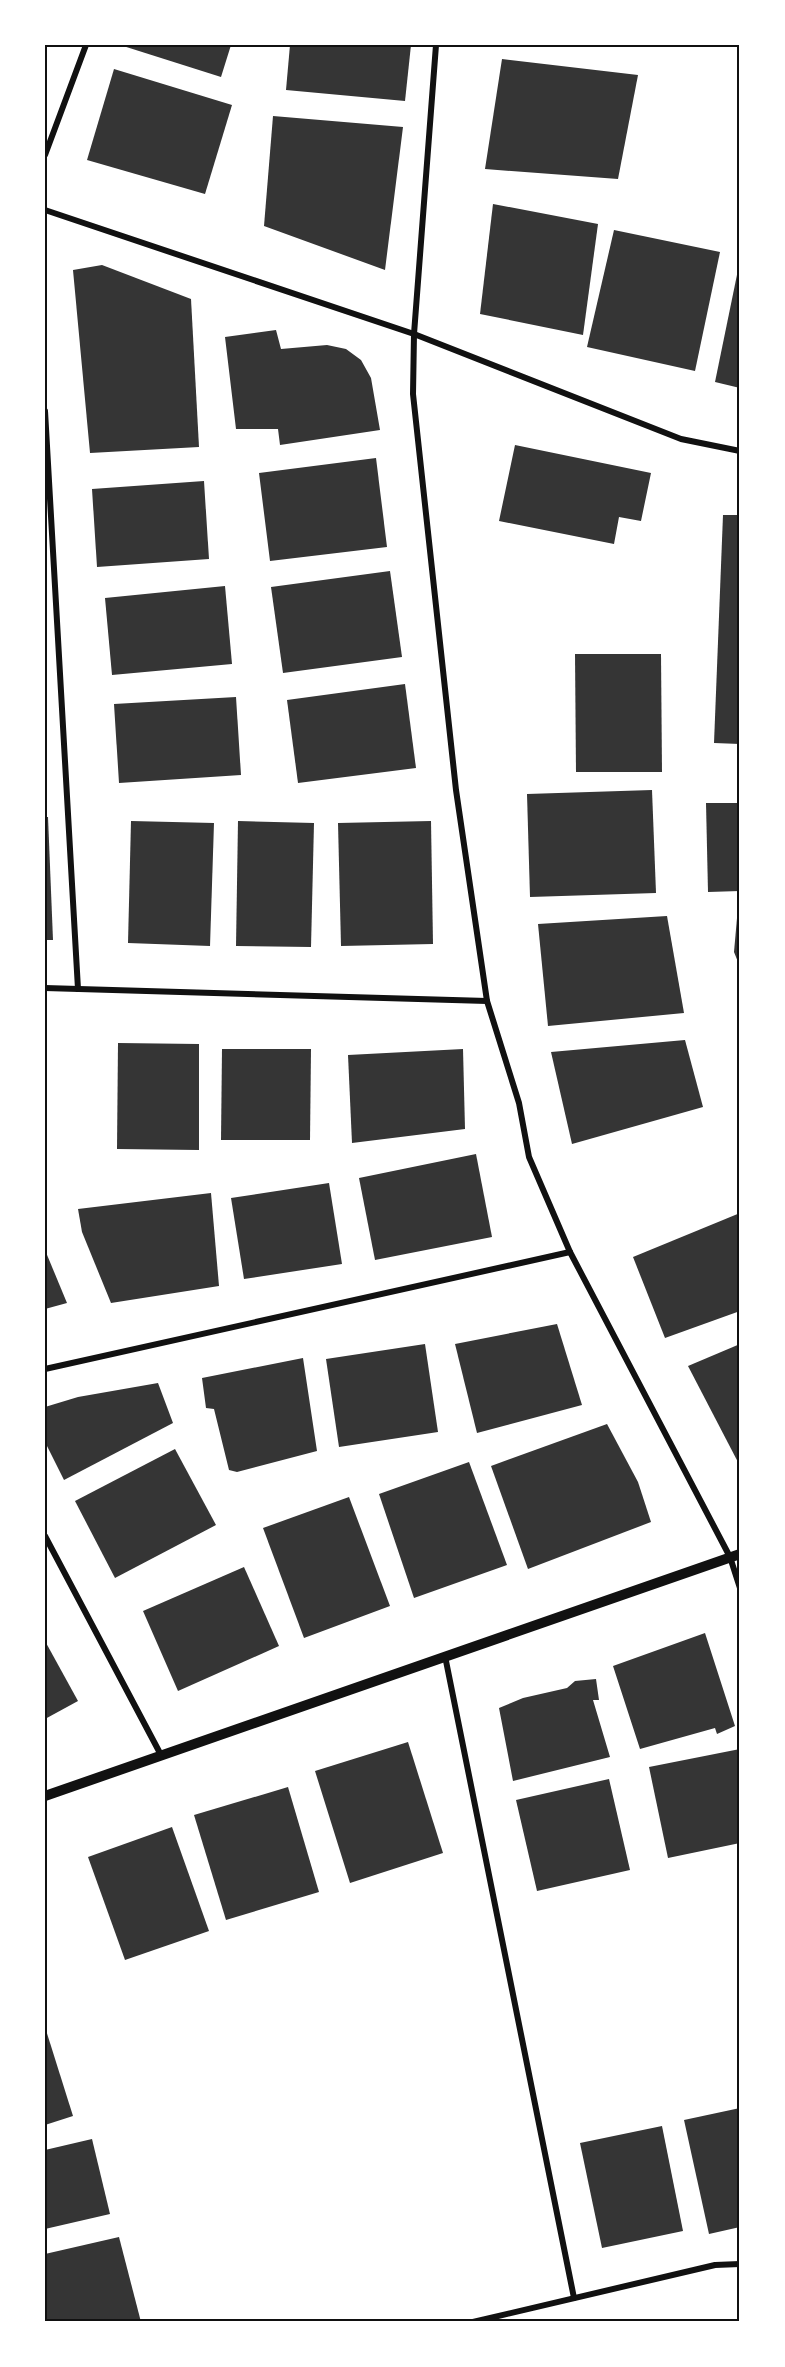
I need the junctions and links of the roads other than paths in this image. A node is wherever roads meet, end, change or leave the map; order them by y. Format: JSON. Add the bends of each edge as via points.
{"nodes":[{"id":1,"x":86,"y":45,"type":"edge"},
{"id":2,"x":436,"y":45,"type":"edge"},
{"id":3,"x":45,"y":155,"type":"edge"},
{"id":4,"x":45,"y":210,"type":"edge"},
{"id":5,"x":414,"y":334,"type":"junction"},
{"id":6,"x":45,"y":411,"type":"edge"},
{"id":7,"x":740,"y":451,"type":"edge"},
{"id":8,"x":45,"y":988,"type":"edge"},
{"id":9,"x":78,"y":989,"type":"junction"},
{"id":10,"x":487,"y":1001,"type":"junction"},
{"id":11,"x":570,"y":1252,"type":"junction"},
{"id":12,"x":45,"y":1369,"type":"edge"},
{"id":13,"x":45,"y":1536,"type":"edge"},
{"id":14,"x":735,"y":1556,"type":"edge"},
{"id":15,"x":740,"y":1588,"type":"edge"},
{"id":16,"x":445,"y":1656,"type":"junction"},
{"id":17,"x":161,"y":1755,"type":"junction"},
{"id":18,"x":45,"y":1796,"type":"edge"},
{"id":19,"x":740,"y":2264,"type":"edge"},
{"id":20,"x":574,"y":2298,"type":"junction"},
{"id":21,"x":473,"y":2322,"type":"edge"}],
"edges":[{"from":1,"to":3,"type":"street"},
{"from":2,"to":5,"type":"street"},
{"from":4,"to":5,"type":"street"},
{"from":5,"to":7,"type":"street","via":[[681,439]]},
{"from":5,"to":10,"type":"street","via":[[414,406],[456,790]]},
{"from":6,"to":9,"type":"street"},
{"from":8,"to":9,"type":"street"},
{"from":9,"to":10,"type":"street"},
{"from":10,"to":11,"type":"street","via":[[519,1103],[529,1157]]},
{"from":11,"to":12,"type":"street"},
{"from":11,"to":14,"type":"street"},
{"from":13,"to":17,"type":"street"},
{"from":14,"to":15,"type":"street"},
{"from":14,"to":16,"type":"street"},
{"from":16,"to":17,"type":"street"},
{"from":16,"to":20,"type":"street"},
{"from":17,"to":18,"type":"street"},
{"from":19,"to":20,"type":"street","via":[[715,2265]]},
{"from":20,"to":21,"type":"street"}]}
